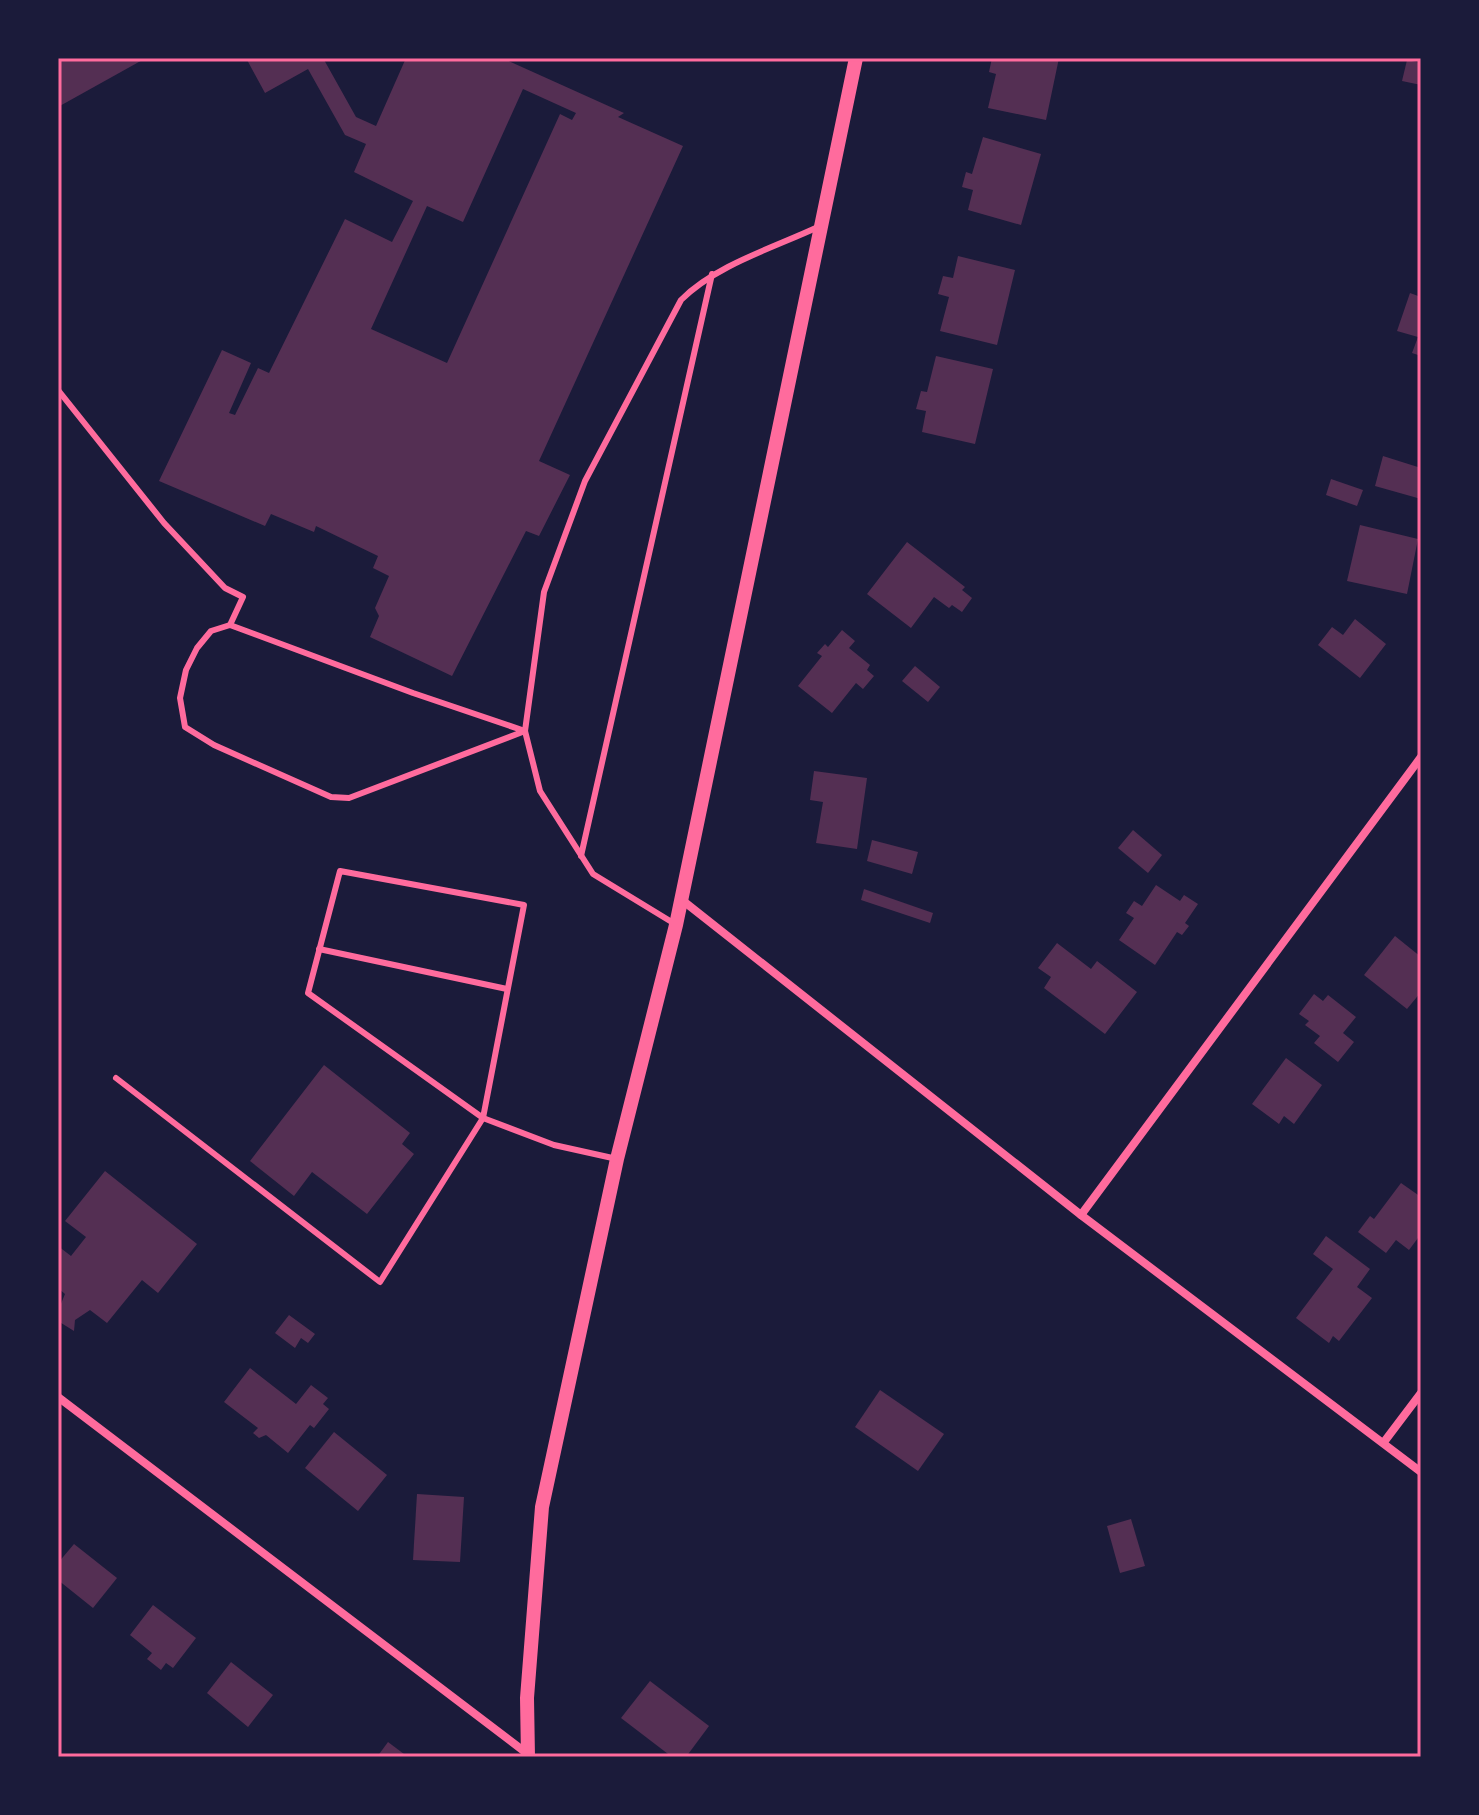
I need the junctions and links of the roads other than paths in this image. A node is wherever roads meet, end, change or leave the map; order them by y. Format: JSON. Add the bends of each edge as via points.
{"nodes":[{"id":1,"x":856,"y":58,"type":"edge"},
{"id":2,"x":821,"y":225,"type":"junction"},
{"id":3,"x":712,"y":274,"type":"junction"},
{"id":4,"x":58,"y":390,"type":"edge"},
{"id":5,"x":230,"y":625,"type":"junction"},
{"id":6,"x":525,"y":731,"type":"junction"},
{"id":7,"x":1421,"y":757,"type":"edge"},
{"id":8,"x":581,"y":856,"type":"junction"},
{"id":9,"x":681,"y":899,"type":"junction"},
{"id":10,"x":676,"y":925,"type":"junction"},
{"id":11,"x":319,"y":949,"type":"junction"},
{"id":12,"x":507,"y":989,"type":"junction"},
{"id":13,"x":116,"y":1078,"type":"dead end"},
{"id":14,"x":483,"y":1118,"type":"junction"},
{"id":15,"x":617,"y":1159,"type":"junction"},
{"id":16,"x":1081,"y":1215,"type":"junction"},
{"id":17,"x":1421,"y":1393,"type":"edge"},
{"id":18,"x":58,"y":1397,"type":"edge"},
{"id":19,"x":1384,"y":1442,"type":"junction"},
{"id":20,"x":1421,"y":1472,"type":"edge"},
{"id":21,"x":530,"y":1756,"type":"edge"}],
"edges":[{"from":1,"to":2,"type":"street"},
{"from":2,"to":3,"type":"lane"},
{"from":2,"to":9,"type":"street"},
{"from":3,"to":6,"type":"lane","via":[[681,300],[585,481],[544,592]]},
{"from":3,"to":8,"type":"lane"},
{"from":4,"to":5,"type":"lane","via":[[164,523],[225,588],[243,597]]},
{"from":5,"to":6,"type":"lane"},
{"from":5,"to":6,"type":"lane","via":[[211,631],[186,670],[180,698],[185,727],[331,797],[349,798]]},
{"from":6,"to":8,"type":"lane","via":[[540,791]]},
{"from":7,"to":16,"type":"street"},
{"from":8,"to":10,"type":"lane","via":[[593,874]]},
{"from":9,"to":10,"type":"street"},
{"from":9,"to":16,"type":"street"},
{"from":10,"to":15,"type":"street"},
{"from":11,"to":12,"type":"lane"},
{"from":11,"to":12,"type":"lane","via":[[340,871],[524,905]]},
{"from":11,"to":14,"type":"lane","via":[[308,993]]},
{"from":12,"to":14,"type":"lane"},
{"from":13,"to":14,"type":"lane","via":[[380,1282]]},
{"from":14,"to":15,"type":"lane","via":[[554,1145]]},
{"from":15,"to":21,"type":"street","via":[[542,1507],[527,1698]]},
{"from":16,"to":19,"type":"street"},
{"from":17,"to":19,"type":"street"},
{"from":18,"to":21,"type":"street"},
{"from":19,"to":20,"type":"street"}]}
